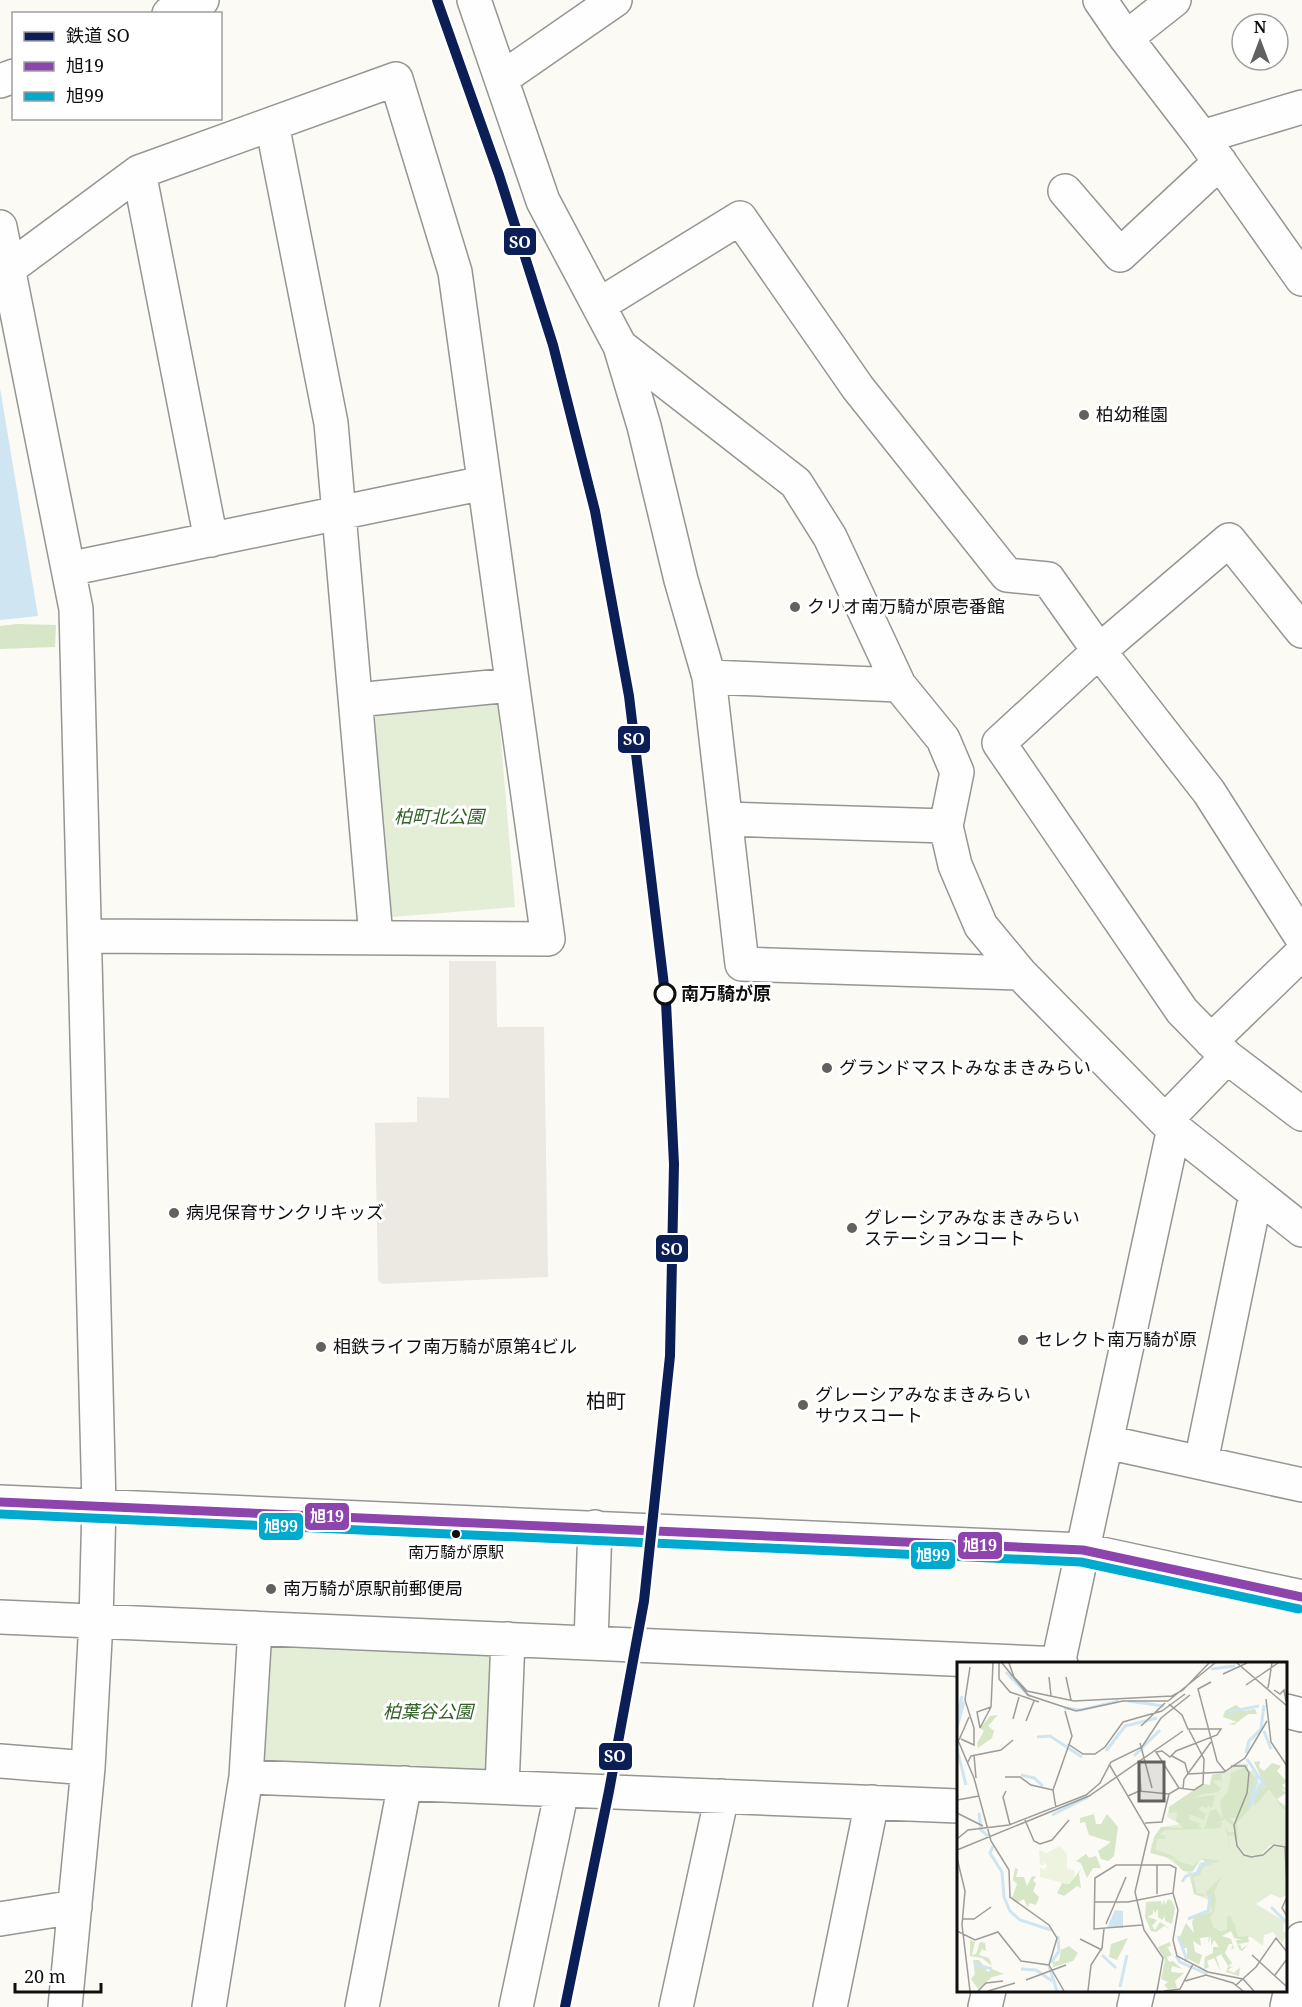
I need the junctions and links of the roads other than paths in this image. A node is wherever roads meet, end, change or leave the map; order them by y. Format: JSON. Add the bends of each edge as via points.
{"nodes":[{"id":1,"x":202,"y":0,"type":"edge"},
{"id":2,"x":474,"y":0,"type":"edge"},
{"id":3,"x":615,"y":0,"type":"edge"},
{"id":4,"x":1100,"y":0,"type":"edge"},
{"id":5,"x":1174,"y":0,"type":"edge"},
{"id":6,"x":174,"y":12,"type":"edge"},
{"id":7,"x":1126,"y":38,"type":"junction"},
{"id":8,"x":501,"y":79,"type":"junction"},
{"id":9,"x":1302,"y":106,"type":"edge"},
{"id":10,"x":272,"y":124,"type":"junction"},
{"id":11,"x":1211,"y":149,"type":"junction"},
{"id":12,"x":139,"y":172,"type":"junction"},
{"id":13,"x":1065,"y":191,"type":"dead end"},
{"id":14,"x":0,"y":227,"type":"edge"},
{"id":15,"x":4,"y":272,"type":"edge"},
{"id":16,"x":1302,"y":279,"type":"edge"},
{"id":17,"x":599,"y":305,"type":"junction"},
{"id":18,"x":620,"y":346,"type":"junction"},
{"id":19,"x":484,"y":483,"type":"junction"},
{"id":20,"x":338,"y":513,"type":"junction"},
{"id":21,"x":211,"y":540,"type":"junction"},
{"id":22,"x":68,"y":569,"type":"junction"},
{"id":23,"x":1302,"y":631,"type":"edge"},
{"id":24,"x":1099,"y":651,"type":"junction"},
{"id":25,"x":709,"y":677,"type":"junction"},
{"id":26,"x":512,"y":685,"type":"junction"},
{"id":27,"x":900,"y":685,"type":"junction"},
{"id":28,"x":357,"y":700,"type":"junction"},
{"id":29,"x":726,"y":819,"type":"junction"},
{"id":30,"x":946,"y":826,"type":"junction"},
{"id":31,"x":85,"y":936,"type":"junction"},
{"id":32,"x":376,"y":937,"type":"junction"},
{"id":33,"x":1302,"y":938,"type":"edge"},
{"id":34,"x":1302,"y":953,"type":"edge"},
{"id":35,"x":1020,"y":973,"type":"junction"},
{"id":36,"x":1219,"y":1049,"type":"junction"},
{"id":37,"x":1298,"y":1102,"type":"edge"},
{"id":38,"x":1170,"y":1124,"type":"junction"},
{"id":39,"x":1256,"y":1194,"type":"junction"},
{"id":40,"x":1302,"y":1230,"type":"edge"},
{"id":41,"x":1106,"y":1442,"type":"junction"},
{"id":42,"x":1200,"y":1462,"type":"junction"},
{"id":43,"x":1302,"y":1485,"type":"edge"},
{"id":44,"x":0,"y":1502,"type":"edge"},
{"id":45,"x":99,"y":1505,"type":"junction"},
{"id":46,"x":595,"y":1527,"type":"junction"},
{"id":47,"x":1083,"y":1550,"type":"junction"},
{"id":48,"x":1302,"y":1597,"type":"edge"},
{"id":49,"x":0,"y":1617,"type":"edge"},
{"id":50,"x":96,"y":1621,"type":"junction"},
{"id":51,"x":255,"y":1628,"type":"junction"},
{"id":52,"x":508,"y":1639,"type":"junction"},
{"id":53,"x":591,"y":1642,"type":"junction"},
{"id":54,"x":1037,"y":1662,"type":"edge"},
{"id":55,"x":1059,"y":1662,"type":"edge"},
{"id":56,"x":1287,"y":1711,"type":"edge"},
{"id":57,"x":1302,"y":1715,"type":"edge"},
{"id":58,"x":0,"y":1761,"type":"edge"},
{"id":59,"x":88,"y":1768,"type":"junction"},
{"id":60,"x":246,"y":1777,"type":"junction"},
{"id":61,"x":405,"y":1783,"type":"junction"},
{"id":62,"x":502,"y":1787,"type":"junction"},
{"id":63,"x":562,"y":1790,"type":"junction"},
{"id":64,"x":722,"y":1796,"type":"junction"},
{"id":65,"x":872,"y":1803,"type":"junction"},
{"id":66,"x":957,"y":1806,"type":"edge"},
{"id":67,"x":75,"y":1907,"type":"junction"},
{"id":68,"x":0,"y":1919,"type":"edge"},
{"id":69,"x":1302,"y":1939,"type":"edge"},
{"id":70,"x":989,"y":1992,"type":"edge"},
{"id":71,"x":1138,"y":1992,"type":"edge"},
{"id":72,"x":65,"y":2007,"type":"edge"},
{"id":73,"x":209,"y":2007,"type":"edge"},
{"id":74,"x":362,"y":2007,"type":"edge"},
{"id":75,"x":516,"y":2007,"type":"edge"},
{"id":76,"x":676,"y":2007,"type":"edge"},
{"id":77,"x":830,"y":2007,"type":"edge"},
{"id":78,"x":985,"y":2007,"type":"edge"},
{"id":79,"x":1134,"y":2007,"type":"edge"},
{"id":80,"x":1287,"y":2007,"type":"edge"}],
"edges":[{"from":1,"to":6,"type":"street"},
{"from":2,"to":8,"type":"street"},
{"from":3,"to":8,"type":"street"},
{"from":4,"to":7,"type":"street"},
{"from":5,"to":7,"type":"street"},
{"from":7,"to":11,"type":"street"},
{"from":8,"to":17,"type":"street","via":[[543,201]]},
{"from":9,"to":11,"type":"street"},
{"from":10,"to":12,"type":"street"},
{"from":10,"to":19,"type":"street","via":[[396,79],[455,272]]},
{"from":10,"to":20,"type":"street","via":[[331,423]]},
{"from":11,"to":13,"type":"street","via":[[1120,255]]},
{"from":11,"to":16,"type":"street"},
{"from":12,"to":15,"type":"street"},
{"from":12,"to":21,"type":"street"},
{"from":14,"to":15,"type":"street"},
{"from":15,"to":22,"type":"street"},
{"from":17,"to":18,"type":"street"},
{"from":17,"to":24,"type":"street","via":[[740,218],[858,388],[1007,575],[1048,579]]},
{"from":18,"to":25,"type":"street"},
{"from":18,"to":27,"type":"street","via":[[795,483],[830,537]]},
{"from":19,"to":20,"type":"street"},
{"from":19,"to":26,"type":"street"},
{"from":20,"to":21,"type":"street"},
{"from":20,"to":28,"type":"street"},
{"from":21,"to":22,"type":"street"},
{"from":22,"to":31,"type":"street","via":[[76,609]]},
{"from":23,"to":24,"type":"street","via":[[1229,540]]},
{"from":24,"to":33,"type":"street","via":[[1209,792]]},
{"from":24,"to":36,"type":"street","via":[[999,743],[1182,1011]]},
{"from":25,"to":27,"type":"street"},
{"from":25,"to":29,"type":"street"},
{"from":26,"to":28,"type":"street"},
{"from":26,"to":32,"type":"street","via":[[548,939]]},
{"from":27,"to":30,"type":"street","via":[[943,740],[957,772]]},
{"from":28,"to":32,"type":"street"},
{"from":29,"to":30,"type":"street"},
{"from":29,"to":35,"type":"street","via":[[742,964]]},
{"from":30,"to":35,"type":"street","via":[[955,865],[981,926]]},
{"from":31,"to":32,"type":"street"},
{"from":31,"to":45,"type":"street"},
{"from":34,"to":36,"type":"street"},
{"from":35,"to":38,"type":"street"},
{"from":36,"to":37,"type":"street"},
{"from":36,"to":38,"type":"street"},
{"from":38,"to":39,"type":"street"},
{"from":38,"to":41,"type":"street"},
{"from":39,"to":40,"type":"street"},
{"from":39,"to":42,"type":"street"},
{"from":41,"to":42,"type":"street"},
{"from":41,"to":47,"type":"street"},
{"from":42,"to":43,"type":"street"},
{"from":44,"to":45,"type":"street"},
{"from":45,"to":46,"type":"street"},
{"from":45,"to":50,"type":"street"},
{"from":46,"to":47,"type":"street"},
{"from":46,"to":53,"type":"street"},
{"from":47,"to":48,"type":"street"},
{"from":47,"to":55,"type":"street"},
{"from":49,"to":50,"type":"street"},
{"from":50,"to":51,"type":"street"},
{"from":50,"to":59,"type":"street"},
{"from":51,"to":52,"type":"street"},
{"from":51,"to":60,"type":"street"},
{"from":52,"to":53,"type":"street"},
{"from":52,"to":62,"type":"street"},
{"from":53,"to":54,"type":"street"},
{"from":56,"to":57,"type":"street"},
{"from":58,"to":59,"type":"street"},
{"from":59,"to":67,"type":"street"},
{"from":60,"to":61,"type":"street"},
{"from":60,"to":73,"type":"street"},
{"from":61,"to":62,"type":"street"},
{"from":61,"to":74,"type":"street"},
{"from":62,"to":63,"type":"street"},
{"from":63,"to":64,"type":"street"},
{"from":63,"to":75,"type":"street"},
{"from":64,"to":65,"type":"street"},
{"from":64,"to":76,"type":"street"},
{"from":65,"to":66,"type":"street"},
{"from":65,"to":77,"type":"street"},
{"from":67,"to":68,"type":"street"},
{"from":67,"to":72,"type":"street"},
{"from":69,"to":80,"type":"street"},
{"from":70,"to":78,"type":"street"},
{"from":71,"to":79,"type":"street"}]}
